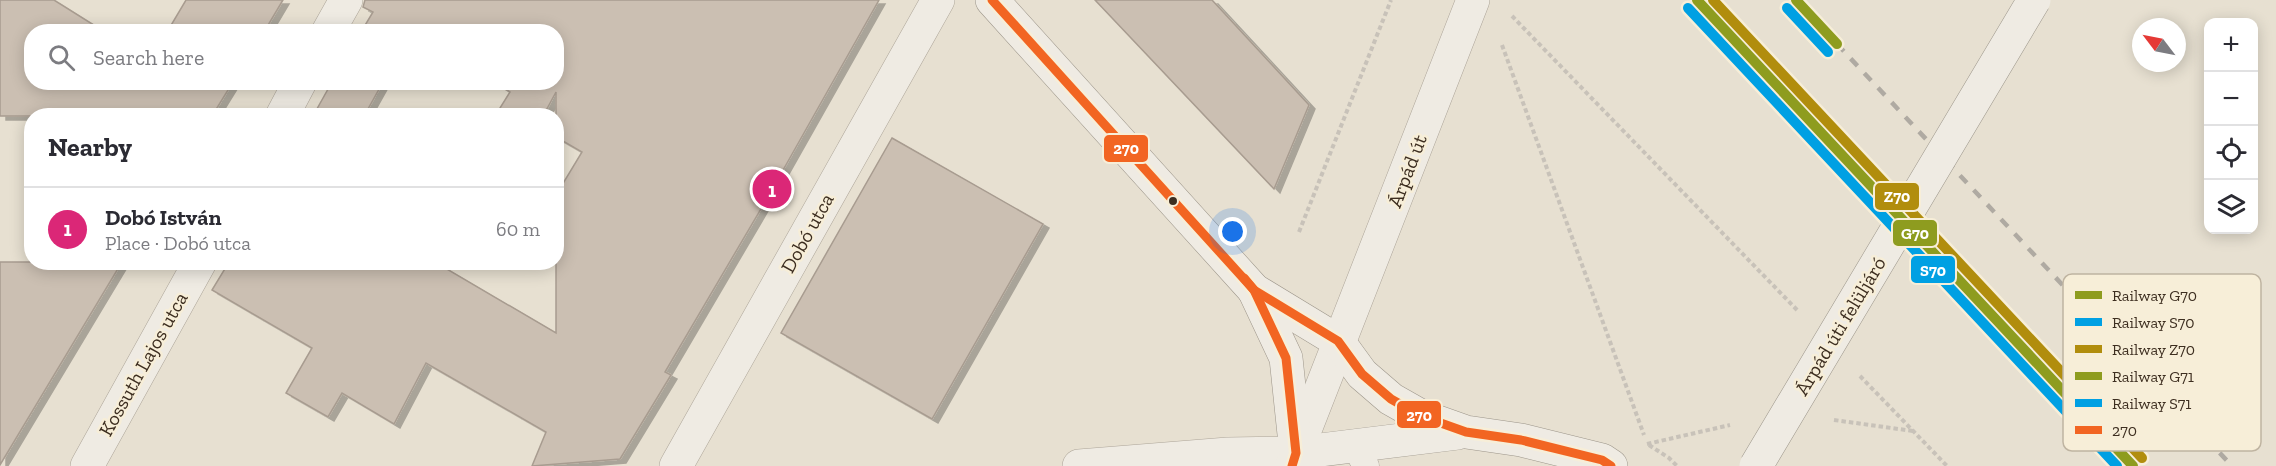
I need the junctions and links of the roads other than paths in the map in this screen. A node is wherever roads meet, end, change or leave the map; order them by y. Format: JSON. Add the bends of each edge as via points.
{"nodes":[{"id":1,"x":346,"y":0,"type":"edge"},
{"id":2,"x":938,"y":0,"type":"edge"},
{"id":3,"x":992,"y":0,"type":"edge"},
{"id":4,"x":1473,"y":0,"type":"edge"},
{"id":5,"x":2034,"y":0,"type":"edge"},
{"id":6,"x":332,"y":24,"type":"edge"},
{"id":7,"x":296,"y":90,"type":"edge"},
{"id":8,"x":286,"y":108,"type":"edge"},
{"id":9,"x":196,"y":270,"type":"edge"},
{"id":10,"x":1254,"y":290,"type":"junction"},
{"id":11,"x":1338,"y":341,"type":"junction"},
{"id":12,"x":1466,"y":432,"type":"junction"},
{"id":13,"x":1360,"y":456,"type":"edge"},
{"id":14,"x":1294,"y":460,"type":"edge"},
{"id":15,"x":87,"y":466,"type":"edge"},
{"id":16,"x":676,"y":466,"type":"edge"},
{"id":17,"x":1079,"y":466,"type":"edge"},
{"id":18,"x":1611,"y":466,"type":"edge"},
{"id":19,"x":1756,"y":466,"type":"edge"}],
"edges":[{"from":1,"to":6,"type":"street"},
{"from":2,"to":16,"type":"street","name":"Dobó utca"},
{"from":3,"to":10,"type":"street"},
{"from":4,"to":11,"type":"street","name":"Árpád út"},
{"from":5,"to":19,"type":"street","name":"Árpád úti felüljáró","bridge":true},
{"from":7,"to":8,"type":"street"},
{"from":9,"to":15,"type":"street","name":"Kossuth Lajos utca"},
{"from":10,"to":11,"type":"street"},
{"from":10,"to":14,"type":"street","via":[[1286,358]]},
{"from":11,"to":12,"type":"street","via":[[1362,374],[1391,399],[1421,416]]},
{"from":11,"to":14,"type":"street","name":"Árpád út"},
{"from":12,"to":13,"type":"street"},
{"from":12,"to":18,"type":"street","via":[[1521,440],[1602,460]]},
{"from":13,"to":14,"type":"street"},
{"from":14,"to":17,"type":"street","via":[[1228,454]]}]}
